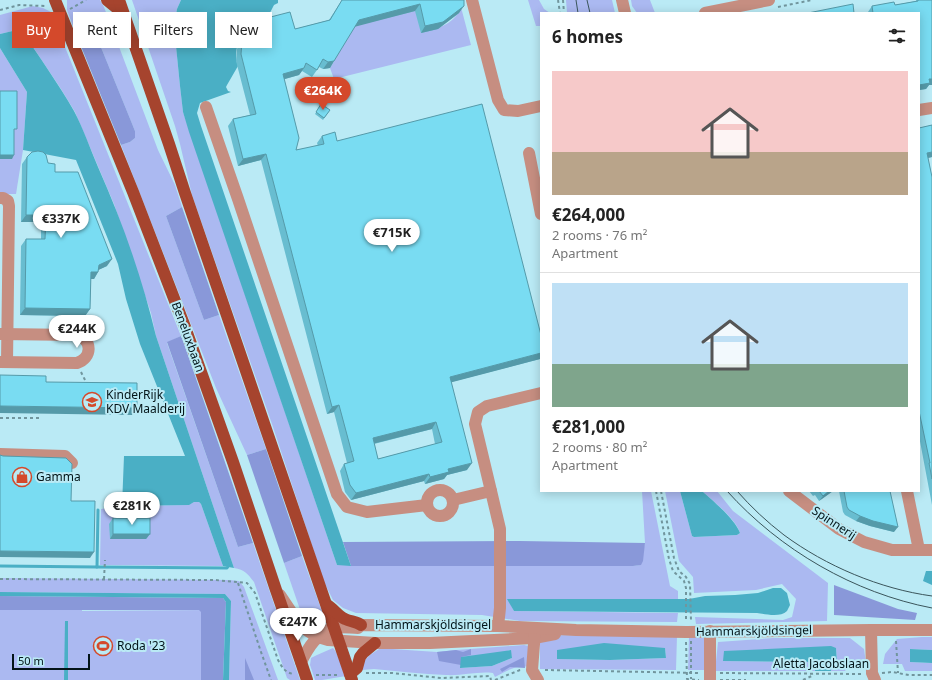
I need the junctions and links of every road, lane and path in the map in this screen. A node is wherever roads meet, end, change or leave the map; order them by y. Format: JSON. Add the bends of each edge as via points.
{"nodes":[{"id":1,"x":45,"y":0,"type":"edge"},
{"id":2,"x":86,"y":0,"type":"edge"},
{"id":3,"x":107,"y":0,"type":"edge"},
{"id":4,"x":119,"y":0,"type":"edge"},
{"id":5,"x":124,"y":0,"type":"edge"},
{"id":6,"x":472,"y":0,"type":"edge"},
{"id":7,"x":558,"y":0,"type":"edge"},
{"id":8,"x":563,"y":0,"type":"edge"},
{"id":9,"x":622,"y":0,"type":"edge"},
{"id":10,"x":769,"y":0,"type":"edge"},
{"id":11,"x":58,"y":7,"type":"edge"},
{"id":12,"x":0,"y":10,"type":"edge"},
{"id":13,"x":122,"y":12,"type":"edge"},
{"id":14,"x":123,"y":12,"type":"edge"},
{"id":15,"x":123,"y":12,"type":"edge"},
{"id":16,"x":560,"y":12,"type":"edge"},
{"id":17,"x":564,"y":12,"type":"edge"},
{"id":18,"x":625,"y":12,"type":"edge"},
{"id":19,"x":710,"y":12,"type":"edge"},
{"id":20,"x":131,"y":36,"type":"edge"},
{"id":21,"x":540,"y":106,"type":"edge"},
{"id":22,"x":206,"y":107,"type":"dead end"},
{"id":23,"x":932,"y":108,"type":"edge"},
{"id":24,"x":920,"y":110,"type":"edge"},
{"id":25,"x":529,"y":152,"type":"dead end"},
{"id":26,"x":0,"y":198,"type":"edge"},
{"id":27,"x":540,"y":209,"type":"edge"},
{"id":28,"x":4,"y":334,"type":"edge"},
{"id":29,"x":4,"y":362,"type":"edge"},
{"id":30,"x":77,"y":363,"type":"junction"},
{"id":31,"x":87,"y":386,"type":"edge"},
{"id":32,"x":540,"y":393,"type":"edge"},
{"id":33,"x":0,"y":418,"type":"edge"},
{"id":34,"x":40,"y":418,"type":"edge"},
{"id":35,"x":0,"y":454,"type":"edge"},
{"id":36,"x":72,"y":463,"type":"edge"},
{"id":37,"x":492,"y":491,"type":"junction"},
{"id":38,"x":656,"y":492,"type":"edge"},
{"id":39,"x":661,"y":492,"type":"edge"},
{"id":40,"x":790,"y":492,"type":"edge"},
{"id":41,"x":907,"y":492,"type":"edge"},
{"id":42,"x":453,"y":500,"type":"junction"},
{"id":43,"x":427,"y":505,"type":"junction"},
{"id":44,"x":919,"y":550,"type":"junction"},
{"id":45,"x":932,"y":550,"type":"edge"},
{"id":46,"x":105,"y":560,"type":"dead end"},
{"id":47,"x":0,"y":579,"type":"edge"},
{"id":48,"x":104,"y":579,"type":"junction"},
{"id":49,"x":276,"y":590,"type":"junction"},
{"id":50,"x":326,"y":604,"type":"junction"},
{"id":51,"x":686,"y":618,"type":"dead end"},
{"id":52,"x":361,"y":625,"type":"junction"},
{"id":53,"x":498,"y":626,"type":"junction"},
{"id":54,"x":334,"y":628,"type":"junction"},
{"id":55,"x":871,"y":630,"type":"junction"},
{"id":56,"x":932,"y":630,"type":"edge"},
{"id":57,"x":710,"y":631,"type":"junction"},
{"id":58,"x":691,"y":632,"type":"junction"},
{"id":59,"x":535,"y":633,"type":"junction"},
{"id":60,"x":318,"y":637,"type":"junction"},
{"id":61,"x":338,"y":641,"type":"junction"},
{"id":62,"x":896,"y":641,"type":"dead end"},
{"id":63,"x":375,"y":643,"type":"junction"},
{"id":64,"x":302,"y":662,"type":"junction"},
{"id":65,"x":691,"y":672,"type":"junction"},
{"id":66,"x":898,"y":673,"type":"junction"},
{"id":67,"x":815,"y":674,"type":"junction"},
{"id":68,"x":535,"y":675,"type":"edge"},
{"id":69,"x":932,"y":675,"type":"edge"},
{"id":70,"x":351,"y":677,"type":"edge"},
{"id":71,"x":710,"y":677,"type":"edge"},
{"id":72,"x":873,"y":677,"type":"edge"},
{"id":73,"x":271,"y":680,"type":"edge"},
{"id":74,"x":307,"y":680,"type":"edge"},
{"id":75,"x":495,"y":680,"type":"edge"},
{"id":76,"x":691,"y":680,"type":"edge"},
{"id":77,"x":804,"y":680,"type":"edge"}],
"edges":[{"from":1,"to":11,"type":"main road"},
{"from":2,"to":11,"type":"path"},
{"from":3,"to":13,"type":"main road"},
{"from":4,"to":14,"type":"main road"},
{"from":5,"to":15,"type":"main road"},
{"from":6,"to":21,"type":"street","via":[[498,100],[504,110],[518,111]]},
{"from":7,"to":16,"type":"path"},
{"from":8,"to":17,"type":"path"},
{"from":9,"to":18,"type":"street"},
{"from":10,"to":19,"type":"street"},
{"from":11,"to":12,"type":"path","via":[[53,17],[45,6],[19,4]]},
{"from":11,"to":49,"type":"main road","name":"Beneluxbaan","via":[[185,327]]},
{"from":20,"to":50,"type":"main road"},
{"from":22,"to":43,"type":"street","via":[[337,494],[347,507],[367,512]]},
{"from":23,"to":24,"type":"street"},
{"from":25,"to":27,"type":"street"},
{"from":26,"to":28,"type":"street","via":[[8,201],[9,206]]},
{"from":28,"to":29,"type":"street"},
{"from":28,"to":30,"type":"street","via":[[77,335],[87,342],[89,350],[84,360]]},
{"from":29,"to":30,"type":"street"},
{"from":30,"to":31,"type":"path"},
{"from":32,"to":37,"type":"street","via":[[486,406],[478,412],[475,424]]},
{"from":33,"to":34,"type":"path"},
{"from":35,"to":36,"type":"street","via":[[65,456]]},
{"from":37,"to":42,"type":"street"},
{"from":37,"to":53,"type":"street","via":[[500,529]]},
{"from":38,"to":51,"type":"path","via":[[669,559],[673,571],[684,581],[686,588]]},
{"from":39,"to":58,"type":"path","via":[[674,558],[679,571],[690,584]]},
{"from":40,"to":44,"type":"street","name":"Spinnerij","via":[[839,529],[864,542],[892,550]]},
{"from":41,"to":44,"type":"street"},
{"from":42,"to":43,"type":"street","via":[[448,492],[439,490],[430,494]]},
{"from":42,"to":43,"type":"street","via":[[452,510],[441,516],[434,515]]},
{"from":44,"to":45,"type":"street","name":"Spinnerij"},
{"from":46,"to":48,"type":"path"},
{"from":47,"to":48,"type":"path"},
{"from":48,"to":73,"type":"path","via":[[238,582]]},
{"from":49,"to":60,"type":"street","name":"Hammarskjöldsingel","via":[[298,622]]},
{"from":49,"to":64,"type":"main road","name":"Beneluxbaan"},
{"from":50,"to":52,"type":"main road","via":[[346,620]]},
{"from":50,"to":54,"type":"main road"},
{"from":52,"to":53,"type":"street","name":"Hammarskjöldsingel"},
{"from":52,"to":54,"type":"street","name":"Hammarskjöldsingel","via":[[358,628]]},
{"from":53,"to":59,"type":"street","name":"Hammarskjöldsingel"},
{"from":54,"to":60,"type":"street","name":"Hammarskjöldsingel"},
{"from":54,"to":61,"type":"main road"},
{"from":55,"to":56,"type":"street","name":"Hammarskjöldsingel"},
{"from":55,"to":57,"type":"street","name":"Hammarskjöldsingel"},
{"from":55,"to":72,"type":"street"},
{"from":57,"to":58,"type":"street","name":"Hammarskjöldsingel"},
{"from":57,"to":71,"type":"street"},
{"from":58,"to":59,"type":"street","name":"Hammarskjöldsingel","via":[[576,630]]},
{"from":58,"to":65,"type":"path"},
{"from":59,"to":63,"type":"street","name":"Hammarskjöldsingel","via":[[430,643]]},
{"from":59,"to":68,"type":"street"},
{"from":60,"to":61,"type":"street","name":"Hammarskjöldsingel"},
{"from":60,"to":64,"type":"street","name":"Hammarskjöldsingel","via":[[307,649]]},
{"from":61,"to":63,"type":"street","name":"Hammarskjöldsingel"},
{"from":61,"to":70,"type":"main road"},
{"from":62,"to":66,"type":"path"},
{"from":63,"to":70,"type":"main road","via":[[360,657]]},
{"from":64,"to":74,"type":"main road","name":"Beneluxbaan"},
{"from":65,"to":68,"type":"path"},
{"from":65,"to":76,"type":"path"},
{"from":66,"to":69,"type":"path","name":"Aletta Jacobslaan"},
{"from":66,"to":72,"type":"path","name":"Aletta Jacobslaan"},
{"from":67,"to":71,"type":"path","name":"Aletta Jacobslaan"},
{"from":67,"to":72,"type":"path","name":"Aletta Jacobslaan"},
{"from":67,"to":77,"type":"path"},
{"from":68,"to":75,"type":"path","via":[[520,670]]}]}
